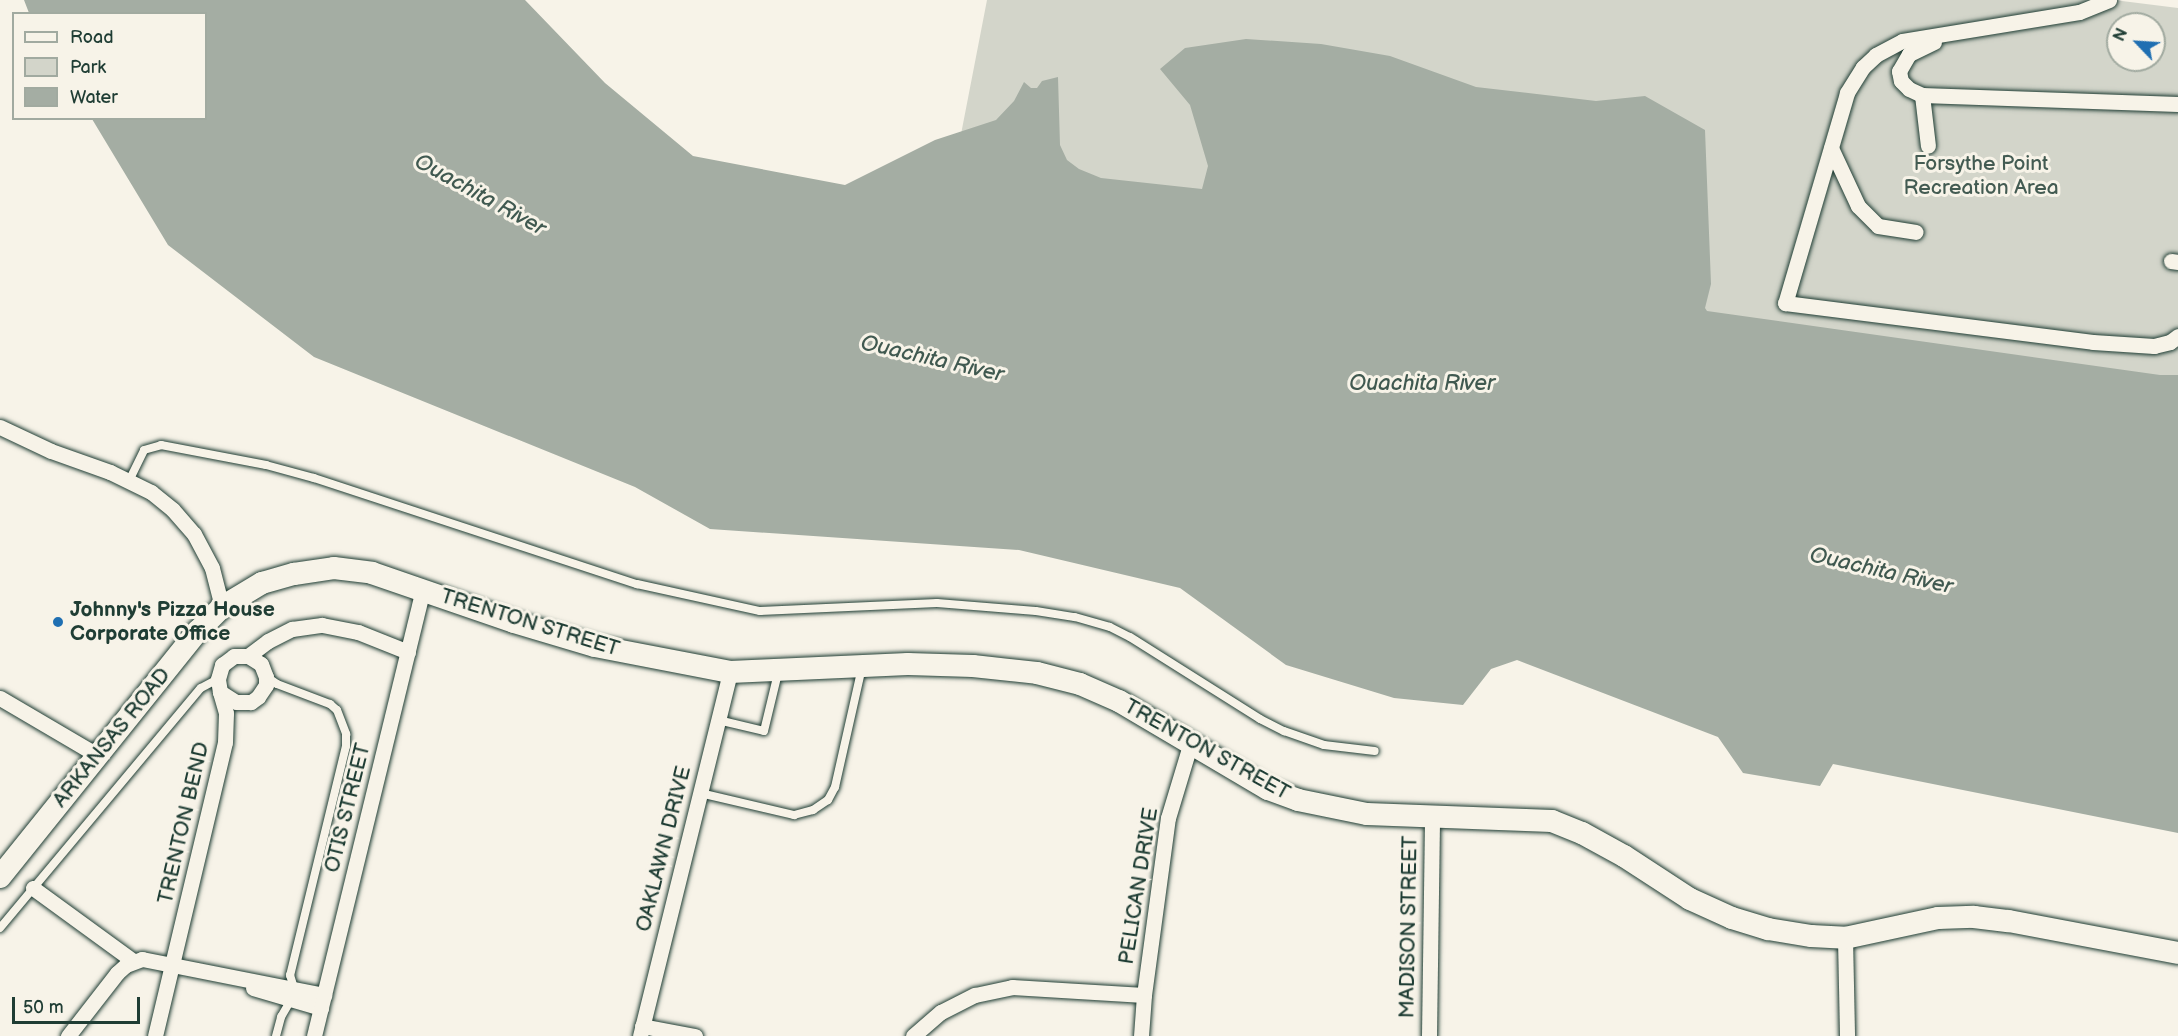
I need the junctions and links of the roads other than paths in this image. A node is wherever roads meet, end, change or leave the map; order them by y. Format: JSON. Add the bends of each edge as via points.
{"nodes":[{"id":1,"x":2109,"y":0,"type":"edge"},
{"id":2,"x":1959,"y":33,"type":"junction"},
{"id":3,"x":1922,"y":95,"type":"junction"},
{"id":4,"x":2178,"y":104,"type":"edge"},
{"id":5,"x":1928,"y":146,"type":"dead end"},
{"id":6,"x":1831,"y":148,"type":"junction"},
{"id":7,"x":1916,"y":232,"type":"dead end"},
{"id":8,"x":2178,"y":336,"type":"edge"},
{"id":9,"x":0,"y":427,"type":"edge"},
{"id":10,"x":129,"y":481,"type":"junction"},
{"id":11,"x":294,"y":573,"type":"joint"},
{"id":12,"x":423,"y":590,"type":"junction"},
{"id":13,"x":222,"y":608,"type":"junction"},
{"id":14,"x":408,"y":652,"type":"junction"},
{"id":15,"x":249,"y":656,"type":"junction"},
{"id":16,"x":862,"y":666,"type":"junction"},
{"id":17,"x":779,"y":669,"type":"junction"},
{"id":18,"x":730,"y":672,"type":"junction"},
{"id":19,"x":266,"y":677,"type":"junction"},
{"id":20,"x":219,"y":685,"type":"junction"},
{"id":21,"x":0,"y":698,"type":"edge"},
{"id":22,"x":718,"y":720,"type":"junction"},
{"id":23,"x":1190,"y":745,"type":"junction"},
{"id":24,"x":1376,"y":751,"type":"dead end"},
{"id":25,"x":97,"y":755,"type":"junction"},
{"id":26,"x":700,"y":793,"type":"junction"},
{"id":27,"x":1432,"y":818,"type":"junction"},
{"id":28,"x":0,"y":877,"type":"edge"},
{"id":29,"x":33,"y":888,"type":"junction"},
{"id":30,"x":0,"y":928,"type":"edge"},
{"id":31,"x":1845,"y":938,"type":"junction"},
{"id":32,"x":2178,"y":953,"type":"edge"},
{"id":33,"x":134,"y":961,"type":"junction"},
{"id":34,"x":173,"y":964,"type":"junction"},
{"id":35,"x":293,"y":994,"type":"junction"},
{"id":36,"x":1144,"y":995,"type":"junction"},
{"id":37,"x":322,"y":1001,"type":"junction"},
{"id":38,"x":641,"y":1031,"type":"edge"},
{"id":39,"x":69,"y":1036,"type":"edge"},
{"id":40,"x":155,"y":1036,"type":"edge"},
{"id":41,"x":276,"y":1036,"type":"edge"},
{"id":42,"x":314,"y":1036,"type":"edge"},
{"id":43,"x":695,"y":1036,"type":"edge"},
{"id":44,"x":913,"y":1036,"type":"edge"},
{"id":45,"x":1141,"y":1036,"type":"edge"},
{"id":46,"x":1429,"y":1036,"type":"edge"},
{"id":47,"x":1846,"y":1036,"type":"edge"}],
"edges":[{"from":1,"to":2,"type":"street","via":[[2079,12]]},
{"from":2,"to":3,"type":"street","via":[[1919,48],[1903,62],[1899,71],[1901,81]]},
{"from":2,"to":6,"type":"street","via":[[1902,41],[1863,67],[1846,93]]},
{"from":3,"to":4,"type":"street"},
{"from":3,"to":5,"type":"street"},
{"from":6,"to":7,"type":"street","via":[[1858,206],[1878,226]]},
{"from":6,"to":8,"type":"street","via":[[1785,303],[2093,342],[2154,346]]},
{"from":9,"to":10,"type":"street"},
{"from":10,"to":13,"type":"street","via":[[151,492],[194,534],[212,568]]},
{"from":10,"to":24,"type":"lane","via":[[144,450],[161,445],[314,478],[638,584],[760,610],[937,603],[1076,617],[1130,637],[1284,731],[1324,745]]},
{"from":11,"to":12,"type":"street","name":"TRENTON STREET","via":[[334,568],[372,573]]},
{"from":11,"to":13,"type":"street","name":"ARKANSAS ROAD","via":[[262,583]]},
{"from":12,"to":14,"type":"street","name":"OTIS STREET"},
{"from":12,"to":18,"type":"street","name":"TRENTON STREET","via":[[595,646]]},
{"from":13,"to":25,"type":"street","name":"ARKANSAS ROAD","via":[[198,631]]},
{"from":14,"to":15,"type":"street","via":[[358,632],[322,625],[292,629]]},
{"from":14,"to":37,"type":"street","name":"OTIS STREET"},
{"from":15,"to":19,"type":"street","via":[[261,664]]},
{"from":15,"to":20,"type":"street","via":[[228,659],[222,665]]},
{"from":16,"to":17,"type":"street","name":"TRENTON STREET"},
{"from":16,"to":23,"type":"street","name":"TRENTON STREET","via":[[973,666],[1037,673],[1080,684],[1119,701]]},
{"from":16,"to":26,"type":"lane","via":[[835,787],[828,800],[813,810],[794,815]]},
{"from":17,"to":18,"type":"street","name":"TRENTON STREET"},
{"from":17,"to":22,"type":"lane","via":[[764,731]]},
{"from":18,"to":22,"type":"street","name":"OAKLAWN DRIVE"},
{"from":19,"to":20,"type":"street","via":[[263,691],[251,702],[236,702]]},
{"from":19,"to":35,"type":"lane","via":[[330,704],[337,710],[346,735],[290,975]]},
{"from":20,"to":29,"type":"lane","via":[[201,688]]},
{"from":20,"to":34,"type":"street","name":"TRENTON BEND","via":[[226,713],[225,742]]},
{"from":21,"to":25,"type":"street"},
{"from":22,"to":26,"type":"street","name":"OAKLAWN DRIVE"},
{"from":23,"to":27,"type":"street","name":"TRENTON STREET","via":[[1268,789],[1298,800],[1367,814]]},
{"from":23,"to":36,"type":"street","name":"PELICAN DRIVE","via":[[1168,818]]},
{"from":25,"to":28,"type":"street","name":"ARKANSAS ROAD"},
{"from":26,"to":38,"type":"street","name":"OAKLAWN DRIVE"},
{"from":27,"to":31,"type":"street","name":"TRENTON STREET","via":[[1552,821],[1603,844],[1690,898],[1732,918],[1768,929]]},
{"from":27,"to":46,"type":"street","name":"MADISON STREET"},
{"from":29,"to":30,"type":"lane"},
{"from":29,"to":33,"type":"street"},
{"from":31,"to":32,"type":"street","name":"TRENTON STREET","via":[[1938,918],[1974,917]]},
{"from":31,"to":47,"type":"street"},
{"from":33,"to":34,"type":"street","via":[[142,958]]},
{"from":33,"to":39,"type":"street","via":[[117,973]]},
{"from":34,"to":35,"type":"street"},
{"from":34,"to":40,"type":"street","name":"TRENTON BEND"},
{"from":35,"to":37,"type":"street"},
{"from":35,"to":41,"type":"lane","via":[[280,1017]]},
{"from":36,"to":44,"type":"street","via":[[1012,987],[975,995],[941,1012]]},
{"from":36,"to":45,"type":"street","name":"PELICAN DRIVE"},
{"from":37,"to":42,"type":"street","name":"OTIS STREET"},
{"from":38,"to":43,"type":"street"}]}
